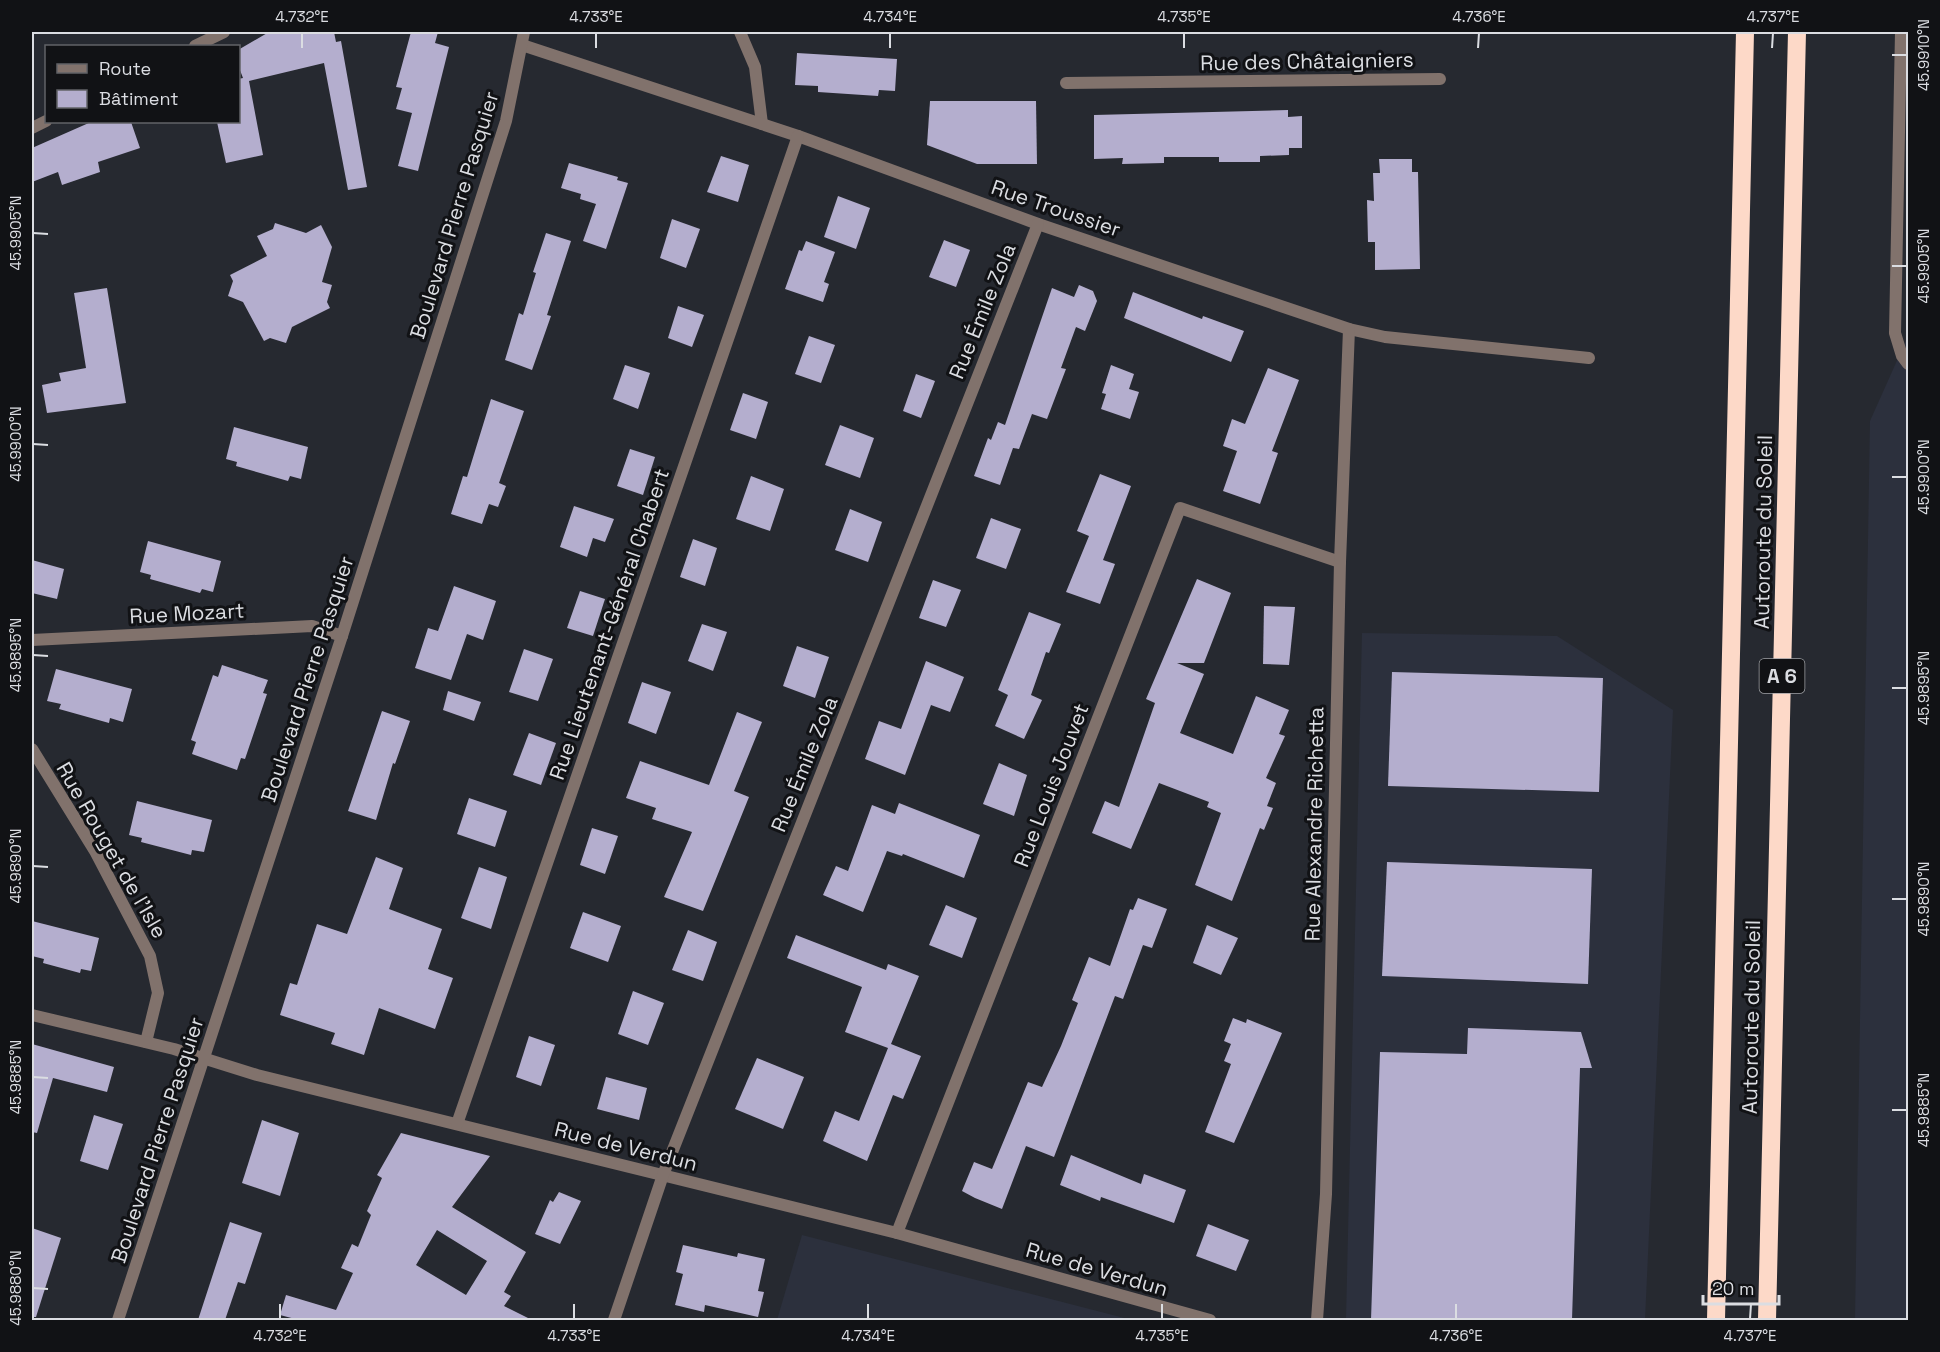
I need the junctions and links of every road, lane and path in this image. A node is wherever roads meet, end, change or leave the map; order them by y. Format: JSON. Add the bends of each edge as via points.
{"nodes":[{"id":1,"x":224,"y":32,"type":"edge"},
{"id":2,"x":522,"y":32,"type":"edge"},
{"id":3,"x":740,"y":32,"type":"edge"},
{"id":4,"x":1745,"y":32,"type":"edge"},
{"id":5,"x":1797,"y":32,"type":"edge"},
{"id":6,"x":1901,"y":32,"type":"edge"},
{"id":7,"x":197,"y":45,"type":"edge"},
{"id":8,"x":522,"y":45,"type":"junction"},
{"id":9,"x":1440,"y":79,"type":"dead end"},
{"id":10,"x":1066,"y":83,"type":"dead end"},
{"id":11,"x":762,"y":124,"type":"junction"},
{"id":12,"x":798,"y":136,"type":"junction"},
{"id":13,"x":1038,"y":224,"type":"junction"},
{"id":14,"x":1349,"y":328,"type":"junction"},
{"id":15,"x":1589,"y":358,"type":"dead end"},
{"id":16,"x":1908,"y":364,"type":"edge"},
{"id":17,"x":1340,"y":562,"type":"junction"},
{"id":18,"x":342,"y":636,"type":"junction"},
{"id":19,"x":32,"y":640,"type":"edge"},
{"id":20,"x":32,"y":749,"type":"edge"},
{"id":21,"x":32,"y":1015,"type":"edge"},
{"id":22,"x":146,"y":1042,"type":"junction"},
{"id":23,"x":205,"y":1058,"type":"junction"},
{"id":24,"x":457,"y":1124,"type":"junction"},
{"id":25,"x":663,"y":1175,"type":"junction"},
{"id":26,"x":897,"y":1233,"type":"junction"},
{"id":27,"x":118,"y":1320,"type":"edge"},
{"id":28,"x":614,"y":1320,"type":"edge"},
{"id":29,"x":1210,"y":1320,"type":"edge"},
{"id":30,"x":1317,"y":1320,"type":"edge"},
{"id":31,"x":1716,"y":1320,"type":"edge"},
{"id":32,"x":1767,"y":1320,"type":"edge"}],
"edges":[{"from":1,"to":7,"type":"street"},
{"from":2,"to":8,"type":"street","name":"Boulevard Pierre Pasquier"},
{"from":3,"to":11,"type":"street","via":[[755,67]]},
{"from":4,"to":31,"type":"highway","name":"Autoroute du Soleil","number":"A 6"},
{"from":5,"to":32,"type":"highway","name":"Autoroute du Soleil","number":"A 6"},
{"from":6,"to":16,"type":"street","via":[[1895,333]]},
{"from":8,"to":11,"type":"street","name":"Rue Troussier"},
{"from":8,"to":18,"type":"street","name":"Boulevard Pierre Pasquier","via":[[506,121]]},
{"from":9,"to":10,"type":"street","name":"Rue des Châtaigniers"},
{"from":11,"to":12,"type":"street","name":"Rue Troussier"},
{"from":12,"to":13,"type":"street","name":"Rue Troussier"},
{"from":12,"to":24,"type":"street","name":"Rue Lieutenant-Général Chabert"},
{"from":13,"to":14,"type":"street","name":"Rue Troussier"},
{"from":13,"to":25,"type":"street","name":"Rue Émile Zola"},
{"from":14,"to":15,"type":"street","name":"Rue Troussier","via":[[1385,337]]},
{"from":14,"to":17,"type":"street","name":"Rue Alexandre Richetta"},
{"from":17,"to":26,"type":"street","name":"Rue Louis Jouvet","via":[[1180,508]]},
{"from":17,"to":30,"type":"street","name":"Rue Alexandre Richetta","via":[[1326,1194]]},
{"from":18,"to":19,"type":"street","name":"Rue Mozart","via":[[312,626]]},
{"from":18,"to":23,"type":"street","name":"Boulevard Pierre Pasquier"},
{"from":20,"to":22,"type":"street","name":"Rue Rouget de l'Isle","via":[[95,851],[150,956],[158,993]]},
{"from":21,"to":22,"type":"street","name":"Rue de Verdun"},
{"from":22,"to":23,"type":"street","name":"Rue de Verdun"},
{"from":23,"to":24,"type":"street","name":"Rue de Verdun","via":[[257,1075]]},
{"from":23,"to":27,"type":"street","name":"Boulevard Pierre Pasquier"},
{"from":24,"to":25,"type":"street","name":"Rue de Verdun"},
{"from":25,"to":26,"type":"street","name":"Rue de Verdun"},
{"from":25,"to":28,"type":"street","name":"Rue Émile Zola"},
{"from":26,"to":29,"type":"street","name":"Rue de Verdun"}]}
